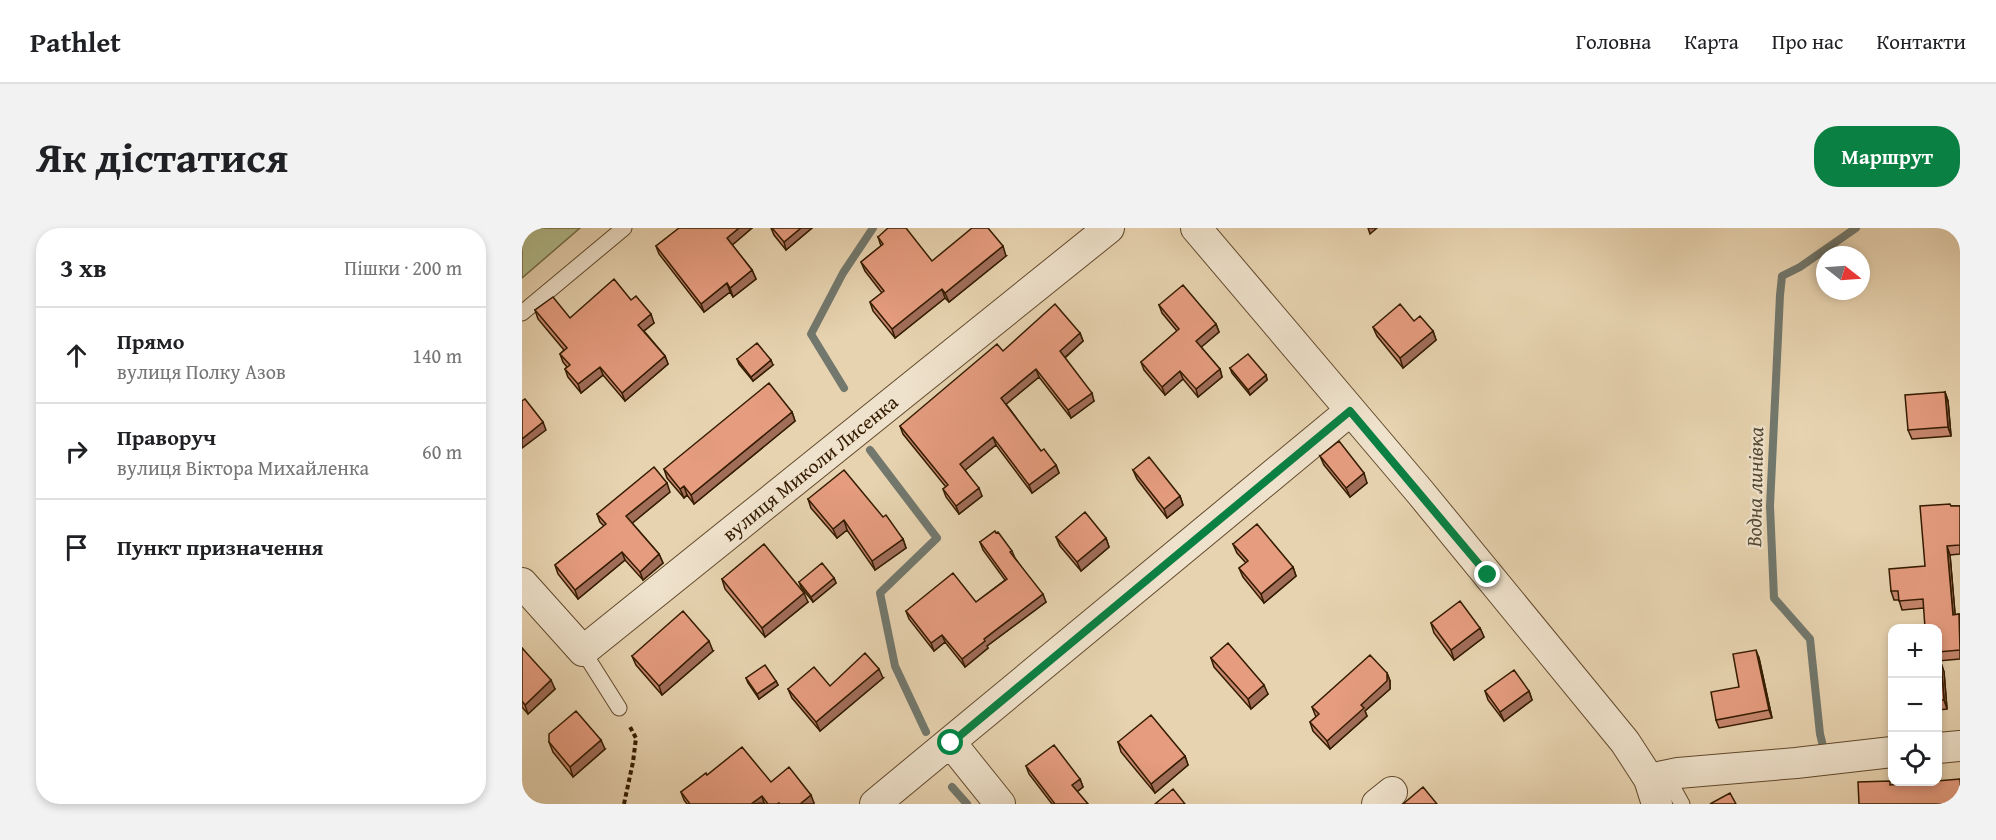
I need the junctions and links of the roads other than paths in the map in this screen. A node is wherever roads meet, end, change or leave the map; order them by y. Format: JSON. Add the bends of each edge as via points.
{"nodes":[{"id":1,"x":624,"y":228,"type":"edge"},
{"id":2,"x":1109,"y":228,"type":"edge"},
{"id":3,"x":1196,"y":228,"type":"edge"},
{"id":4,"x":522,"y":314,"type":"edge"},
{"id":5,"x":1350,"y":411,"type":"junction"},
{"id":6,"x":522,"y":583,"type":"edge"},
{"id":7,"x":583,"y":651,"type":"junction"},
{"id":8,"x":619,"y":708,"type":"road end"},
{"id":9,"x":951,"y":743,"type":"junction"},
{"id":10,"x":1960,"y":746,"type":"edge"},
{"id":11,"x":1942,"y":748,"type":"edge"},
{"id":12,"x":1888,"y":753,"type":"edge"},
{"id":13,"x":1657,"y":786,"type":"edge"},
{"id":14,"x":875,"y":804,"type":"edge"},
{"id":15,"x":1000,"y":804,"type":"edge"},
{"id":16,"x":1682,"y":804,"type":"edge"}],
"edges":[{"from":1,"to":4,"type":"lane"},
{"from":2,"to":7,"type":"street","name":"вулиця Миколи Лисенка"},
{"from":3,"to":5,"type":"street"},
{"from":5,"to":9,"type":"street"},
{"from":5,"to":13,"type":"street"},
{"from":6,"to":7,"type":"street"},
{"from":7,"to":8,"type":"lane"},
{"from":9,"to":14,"type":"street"},
{"from":9,"to":15,"type":"street"},
{"from":10,"to":11,"type":"street"},
{"from":12,"to":13,"type":"street"},
{"from":13,"to":16,"type":"lane"}]}
